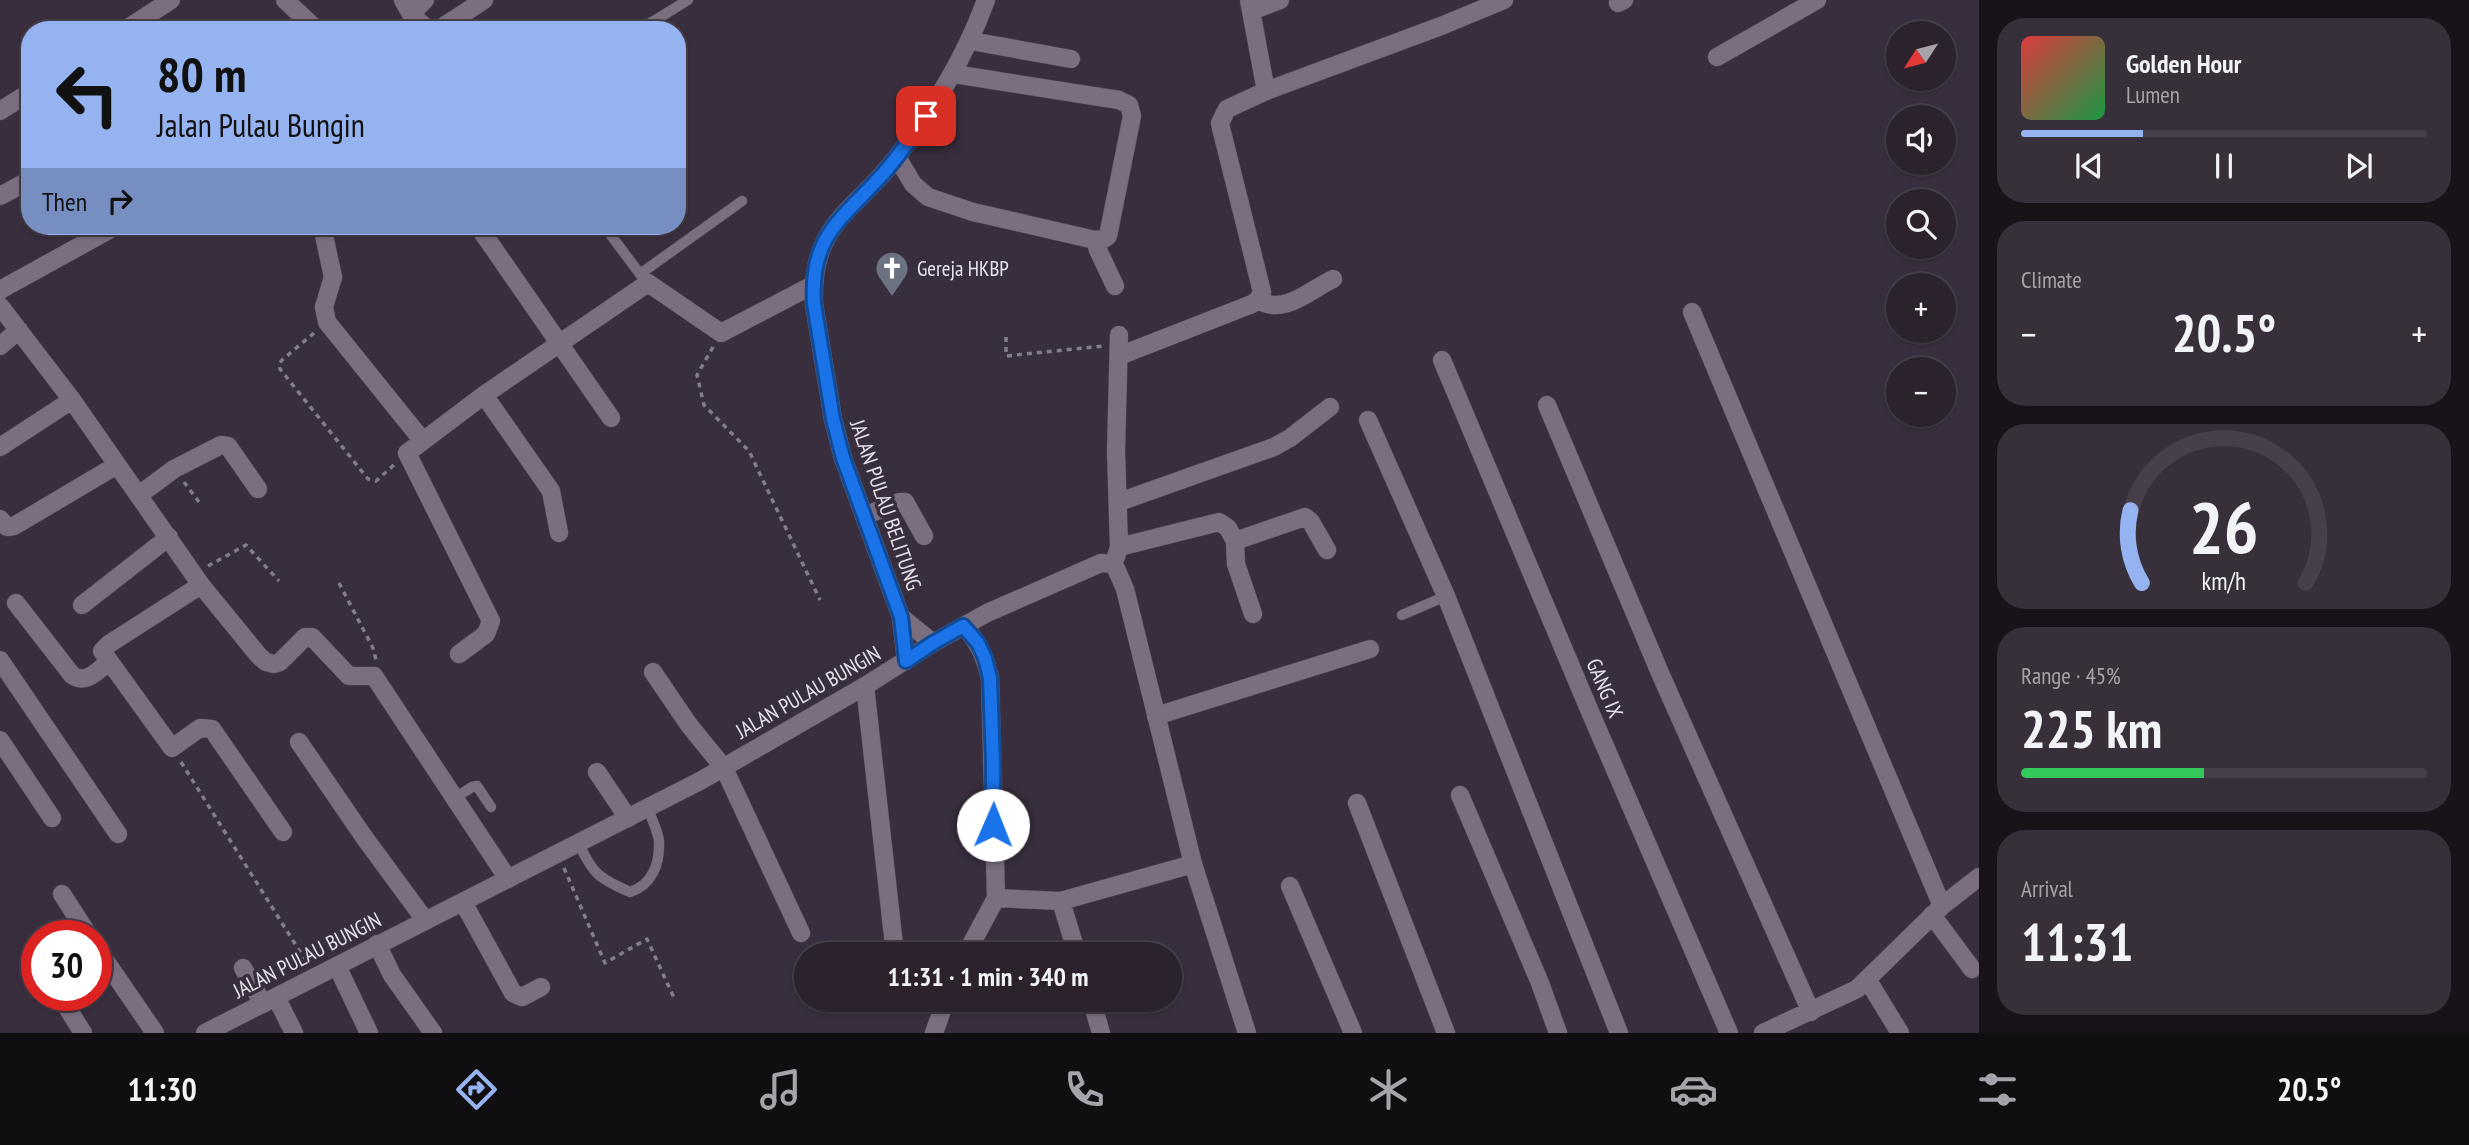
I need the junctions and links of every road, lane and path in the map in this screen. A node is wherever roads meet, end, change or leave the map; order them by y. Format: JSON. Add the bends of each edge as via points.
{"nodes":[{"id":1,"x":171,"y":0,"type":"edge"},
{"id":2,"x":285,"y":0,"type":"edge"},
{"id":3,"x":425,"y":0,"type":"edge"},
{"id":4,"x":484,"y":0,"type":"edge"},
{"id":5,"x":688,"y":0,"type":"edge"},
{"id":6,"x":986,"y":0,"type":"edge"},
{"id":7,"x":1280,"y":0,"type":"edge"},
{"id":8,"x":1504,"y":0,"type":"edge"},
{"id":9,"x":1818,"y":0,"type":"edge"},
{"id":10,"x":1250,"y":6,"type":"edge"},
{"id":11,"x":407,"y":7,"type":"edge"},
{"id":12,"x":139,"y":21,"type":"edge"},
{"id":13,"x":307,"y":21,"type":"edge"},
{"id":14,"x":420,"y":21,"type":"edge"},
{"id":15,"x":452,"y":21,"type":"edge"},
{"id":16,"x":654,"y":21,"type":"edge"},
{"id":17,"x":971,"y":41,"type":"junction"},
{"id":18,"x":1717,"y":57,"type":"dead end"},
{"id":19,"x":1071,"y":59,"type":"dead end"},
{"id":20,"x":954,"y":74,"type":"junction"},
{"id":21,"x":1266,"y":91,"type":"junction"},
{"id":22,"x":21,"y":98,"type":"edge"},
{"id":23,"x":0,"y":111,"type":"edge"},
{"id":24,"x":897,"y":157,"type":"junction"},
{"id":25,"x":21,"y":185,"type":"edge"},
{"id":26,"x":0,"y":196,"type":"edge"},
{"id":27,"x":742,"y":201,"type":"dead end"},
{"id":28,"x":100,"y":235,"type":"edge"},
{"id":29,"x":324,"y":235,"type":"edge"},
{"id":30,"x":484,"y":235,"type":"edge"},
{"id":31,"x":611,"y":235,"type":"edge"},
{"id":32,"x":1095,"y":240,"type":"junction"},
{"id":33,"x":644,"y":279,"type":"junction"},
{"id":34,"x":1333,"y":279,"type":"dead end"},
{"id":35,"x":813,"y":285,"type":"junction"},
{"id":36,"x":1115,"y":286,"type":"dead end"},
{"id":37,"x":0,"y":290,"type":"edge"},
{"id":38,"x":1258,"y":300,"type":"junction"},
{"id":39,"x":0,"y":306,"type":"edge"},
{"id":40,"x":1692,"y":312,"type":"dead end"},
{"id":41,"x":327,"y":322,"type":"junction"},
{"id":42,"x":19,"y":330,"type":"junction"},
{"id":43,"x":721,"y":333,"type":"junction"},
{"id":44,"x":1006,"y":337,"type":"dead end"},
{"id":45,"x":558,"y":345,"type":"junction"},
{"id":46,"x":1119,"y":345,"type":"junction"},
{"id":47,"x":0,"y":346,"type":"edge"},
{"id":48,"x":1442,"y":360,"type":"dead end"},
{"id":49,"x":484,"y":395,"type":"junction"},
{"id":50,"x":72,"y":400,"type":"junction"},
{"id":51,"x":1547,"y":405,"type":"dead end"},
{"id":52,"x":1329,"y":407,"type":"dead end"},
{"id":53,"x":611,"y":418,"type":"dead end"},
{"id":54,"x":1368,"y":420,"type":"dead end"},
{"id":55,"x":422,"y":440,"type":"junction"},
{"id":56,"x":0,"y":447,"type":"edge"},
{"id":57,"x":407,"y":453,"type":"junction"},
{"id":58,"x":117,"y":465,"type":"junction"},
{"id":59,"x":174,"y":469,"type":"junction"},
{"id":60,"x":258,"y":489,"type":"dead end"},
{"id":61,"x":139,"y":495,"type":"junction"},
{"id":62,"x":199,"y":502,"type":"dead end"},
{"id":63,"x":1119,"y":502,"type":"junction"},
{"id":64,"x":878,"y":511,"type":"junction"},
{"id":65,"x":0,"y":519,"type":"edge"},
{"id":66,"x":559,"y":533,"type":"dead end"},
{"id":67,"x":924,"y":536,"type":"dead end"},
{"id":68,"x":169,"y":537,"type":"junction"},
{"id":69,"x":1236,"y":541,"type":"junction"},
{"id":70,"x":1327,"y":551,"type":"dead end"},
{"id":71,"x":1117,"y":555,"type":"junction"},
{"id":72,"x":197,"y":580,"type":"junction"},
{"id":73,"x":279,"y":581,"type":"dead end"},
{"id":74,"x":339,"y":583,"type":"dead end"},
{"id":75,"x":1446,"y":596,"type":"junction"},
{"id":76,"x":820,"y":600,"type":"dead end"},
{"id":77,"x":16,"y":603,"type":"dead end"},
{"id":78,"x":82,"y":605,"type":"dead end"},
{"id":79,"x":1253,"y":614,"type":"dead end"},
{"id":80,"x":1402,"y":615,"type":"dead end"},
{"id":81,"x":901,"y":617,"type":"junction"},
{"id":82,"x":966,"y":625,"type":"junction"},
{"id":83,"x":933,"y":643,"type":"junction"},
{"id":84,"x":1370,"y":649,"type":"dead end"},
{"id":85,"x":459,"y":654,"type":"dead end"},
{"id":86,"x":0,"y":660,"type":"edge"},
{"id":87,"x":906,"y":661,"type":"junction"},
{"id":88,"x":108,"y":662,"type":"junction"},
{"id":89,"x":653,"y":672,"type":"dead end"},
{"id":90,"x":374,"y":676,"type":"junction"},
{"id":91,"x":865,"y":687,"type":"junction"},
{"id":92,"x":1156,"y":716,"type":"junction"},
{"id":93,"x":0,"y":740,"type":"edge"},
{"id":94,"x":299,"y":742,"type":"dead end"},
{"id":95,"x":172,"y":748,"type":"junction"},
{"id":96,"x":724,"y":768,"type":"junction"},
{"id":97,"x":597,"y":772,"type":"dead end"},
{"id":98,"x":1460,"y":795,"type":"dead end"},
{"id":99,"x":455,"y":798,"type":"junction"},
{"id":100,"x":1357,"y":803,"type":"dead end"},
{"id":101,"x":491,"y":807,"type":"dead end"},
{"id":102,"x":648,"y":808,"type":"junction"},
{"id":103,"x":52,"y":818,"type":"dead end"},
{"id":104,"x":628,"y":818,"type":"junction"},
{"id":105,"x":283,"y":832,"type":"dead end"},
{"id":106,"x":118,"y":834,"type":"dead end"},
{"id":107,"x":578,"y":842,"type":"junction"},
{"id":108,"x":558,"y":853,"type":"junction"},
{"id":109,"x":1193,"y":864,"type":"junction"},
{"id":110,"x":1979,"y":877,"type":"edge"},
{"id":111,"x":508,"y":878,"type":"junction"},
{"id":112,"x":1290,"y":886,"type":"dead end"},
{"id":113,"x":62,"y":894,"type":"dead end"},
{"id":114,"x":996,"y":898,"type":"junction"},
{"id":115,"x":1061,"y":901,"type":"junction"},
{"id":116,"x":463,"y":902,"type":"junction"},
{"id":117,"x":1937,"y":911,"type":"junction"},
{"id":118,"x":79,"y":920,"type":"edge"},
{"id":119,"x":425,"y":920,"type":"junction"},
{"id":120,"x":801,"y":933,"type":"dead end"},
{"id":121,"x":894,"y":942,"type":"edge"},
{"id":122,"x":972,"y":942,"type":"edge"},
{"id":123,"x":1073,"y":942,"type":"edge"},
{"id":124,"x":377,"y":944,"type":"junction"},
{"id":125,"x":337,"y":967,"type":"junction"},
{"id":126,"x":243,"y":968,"type":"dead end"},
{"id":127,"x":1972,"y":969,"type":"dead end"},
{"id":128,"x":112,"y":970,"type":"edge"},
{"id":129,"x":316,"y":977,"type":"junction"},
{"id":130,"x":1867,"y":979,"type":"junction"},
{"id":131,"x":541,"y":987,"type":"dead end"},
{"id":132,"x":676,"y":1000,"type":"dead end"},
{"id":133,"x":270,"y":1001,"type":"junction"},
{"id":134,"x":69,"y":1011,"type":"edge"},
{"id":135,"x":941,"y":1012,"type":"edge"},
{"id":136,"x":1095,"y":1012,"type":"edge"},
{"id":137,"x":1811,"y":1012,"type":"junction"},
{"id":138,"x":216,"y":1031,"type":"edge"},
{"id":139,"x":83,"y":1033,"type":"edge"},
{"id":140,"x":155,"y":1033,"type":"edge"},
{"id":141,"x":294,"y":1033,"type":"edge"},
{"id":142,"x":369,"y":1033,"type":"edge"},
{"id":143,"x":433,"y":1033,"type":"edge"},
{"id":144,"x":934,"y":1033,"type":"edge"},
{"id":145,"x":1101,"y":1033,"type":"edge"},
{"id":146,"x":1247,"y":1033,"type":"edge"},
{"id":147,"x":1353,"y":1033,"type":"edge"},
{"id":148,"x":1446,"y":1033,"type":"edge"},
{"id":149,"x":1558,"y":1033,"type":"edge"},
{"id":150,"x":1619,"y":1033,"type":"edge"},
{"id":151,"x":1729,"y":1033,"type":"edge"},
{"id":152,"x":1763,"y":1033,"type":"edge"},
{"id":153,"x":1900,"y":1033,"type":"edge"}],
"edges":[{"from":1,"to":12,"type":"street"},
{"from":2,"to":13,"type":"street"},
{"from":3,"to":11,"type":"street"},
{"from":4,"to":15,"type":"street"},
{"from":5,"to":16,"type":"lane"},
{"from":6,"to":17,"type":"street","name":"JALAN PULAU BELITUNG"},
{"from":7,"to":10,"type":"street"},
{"from":8,"to":21,"type":"street"},
{"from":9,"to":18,"type":"street"},
{"from":10,"to":21,"type":"street"},
{"from":11,"to":14,"type":"street"},
{"from":17,"to":19,"type":"street"},
{"from":17,"to":20,"type":"street","name":"JALAN PULAU BELITUNG"},
{"from":20,"to":24,"type":"street","name":"JALAN PULAU BELITUNG"},
{"from":20,"to":32,"type":"street","via":[[1129,105],[1132,116],[1108,236]]},
{"from":21,"to":38,"type":"street","via":[[1227,109],[1220,123],[1262,292]]},
{"from":22,"to":23,"type":"street"},
{"from":24,"to":32,"type":"street","via":[[913,184],[928,197]]},
{"from":24,"to":35,"type":"street","name":"JALAN PULAU BELITUNG","via":[[830,230]]},
{"from":25,"to":26,"type":"street"},
{"from":27,"to":33,"type":"lane"},
{"from":28,"to":37,"type":"street"},
{"from":29,"to":41,"type":"street","via":[[333,277],[324,307]]},
{"from":30,"to":45,"type":"street"},
{"from":31,"to":33,"type":"lane"},
{"from":32,"to":36,"type":"street"},
{"from":33,"to":43,"type":"street"},
{"from":33,"to":45,"type":"street"},
{"from":34,"to":38,"type":"street","via":[[1284,304]]},
{"from":35,"to":43,"type":"street"},
{"from":35,"to":64,"type":"street","name":"JALAN PULAU BELITUNG","via":[[843,458]]},
{"from":38,"to":46,"type":"street"},
{"from":39,"to":42,"type":"street"},
{"from":40,"to":117,"type":"street"},
{"from":41,"to":55,"type":"street"},
{"from":41,"to":57,"type":"path","via":[[282,360],[280,369],[368,479],[376,481]]},
{"from":42,"to":47,"type":"street"},
{"from":42,"to":50,"type":"street"},
{"from":43,"to":76,"type":"path","via":[[697,375],[705,405],[749,451]]},
{"from":44,"to":46,"type":"path","via":[[1006,356]]},
{"from":45,"to":49,"type":"street"},
{"from":45,"to":53,"type":"street"},
{"from":46,"to":63,"type":"street"},
{"from":48,"to":151,"type":"street","name":"GANG IX"},
{"from":49,"to":55,"type":"street"},
{"from":49,"to":66,"type":"street","via":[[551,491]]},
{"from":50,"to":56,"type":"street"},
{"from":50,"to":58,"type":"street"},
{"from":51,"to":137,"type":"street"},
{"from":52,"to":63,"type":"street","via":[[1274,447]]},
{"from":54,"to":75,"type":"street"},
{"from":55,"to":57,"type":"street"},
{"from":57,"to":85,"type":"street","via":[[491,621],[486,634]]},
{"from":58,"to":61,"type":"street"},
{"from":58,"to":65,"type":"street","via":[[11,527]]},
{"from":59,"to":60,"type":"street","via":[[218,446],[228,446]]},
{"from":59,"to":61,"type":"street"},
{"from":59,"to":62,"type":"path"},
{"from":61,"to":68,"type":"street"},
{"from":63,"to":71,"type":"street"},
{"from":64,"to":67,"type":"street","via":[[905,502]]},
{"from":64,"to":81,"type":"street","name":"JALAN PULAU BELITUNG"},
{"from":68,"to":72,"type":"street"},
{"from":68,"to":78,"type":"street"},
{"from":69,"to":70,"type":"street","via":[[1305,517]]},
{"from":69,"to":71,"type":"street","name":"JALAN PULAU BUNGIN","via":[[1219,522]]},
{"from":69,"to":79,"type":"street","via":[[1236,564]]},
{"from":71,"to":82,"type":"street","name":"JALAN PULAU BUNGIN"},
{"from":71,"to":92,"type":"street"},
{"from":72,"to":73,"type":"path","via":[[246,545]]},
{"from":72,"to":88,"type":"street","via":[[103,648]]},
{"from":72,"to":90,"type":"street","via":[[266,662],[280,662],[305,637],[312,637],[349,676]]},
{"from":74,"to":90,"type":"path","via":[[373,648]]},
{"from":75,"to":80,"type":"lane"},
{"from":75,"to":150,"type":"street"},
{"from":77,"to":88,"type":"street","via":[[78,680]]},
{"from":81,"to":83,"type":"street","name":"JALAN PULAU BELITUNG"},
{"from":81,"to":87,"type":"street","name":"JALAN PULAU BELITUNG"},
{"from":82,"to":83,"type":"street","name":"JALAN PULAU BUNGIN"},
{"from":82,"to":114,"type":"street","via":[[985,658],[990,678]]},
{"from":83,"to":87,"type":"street","name":"JALAN PULAU BUNGIN"},
{"from":84,"to":92,"type":"street"},
{"from":86,"to":106,"type":"street"},
{"from":87,"to":91,"type":"street","name":"JALAN PULAU BUNGIN"},
{"from":88,"to":95,"type":"street"},
{"from":89,"to":96,"type":"street"},
{"from":90,"to":99,"type":"street"},
{"from":91,"to":96,"type":"street","name":"JALAN PULAU BUNGIN"},
{"from":91,"to":121,"type":"street"},
{"from":92,"to":109,"type":"street"},
{"from":93,"to":103,"type":"street"},
{"from":94,"to":119,"type":"street"},
{"from":95,"to":105,"type":"street","via":[[200,728],[212,729]]},
{"from":95,"to":129,"type":"path"},
{"from":96,"to":102,"type":"street","name":"JALAN PULAU BUNGIN"},
{"from":96,"to":120,"type":"street"},
{"from":97,"to":104,"type":"street"},
{"from":98,"to":149,"type":"street"},
{"from":99,"to":101,"type":"lane","via":[[477,786]]},
{"from":99,"to":111,"type":"street"},
{"from":100,"to":148,"type":"street"},
{"from":102,"to":104,"type":"street","name":"JALAN PULAU BUNGIN"},
{"from":102,"to":107,"type":"lane","via":[[659,840],[654,873],[643,888],[630,892],[605,881],[590,867]]},
{"from":104,"to":107,"type":"street","name":"JALAN PULAU BUNGIN"},
{"from":107,"to":108,"type":"street","name":"JALAN PULAU BUNGIN"},
{"from":108,"to":111,"type":"street","name":"JALAN PULAU BUNGIN"},
{"from":108,"to":132,"type":"path","via":[[604,963],[647,939]]},
{"from":109,"to":115,"type":"street"},
{"from":109,"to":146,"type":"street"},
{"from":110,"to":117,"type":"street"},
{"from":111,"to":116,"type":"street","name":"JALAN PULAU BUNGIN"},
{"from":112,"to":147,"type":"street"},
{"from":113,"to":118,"type":"street"},
{"from":114,"to":115,"type":"street"},
{"from":114,"to":122,"type":"street"},
{"from":115,"to":123,"type":"street"},
{"from":116,"to":119,"type":"street","name":"JALAN PULAU BUNGIN"},
{"from":116,"to":131,"type":"street","via":[[513,993],[522,997]]},
{"from":117,"to":127,"type":"street"},
{"from":117,"to":130,"type":"street"},
{"from":119,"to":124,"type":"street","name":"JALAN PULAU BUNGIN"},
{"from":124,"to":125,"type":"street","name":"JALAN PULAU BUNGIN"},
{"from":124,"to":143,"type":"street","via":[[392,975]]},
{"from":125,"to":129,"type":"street","name":"JALAN PULAU BUNGIN"},
{"from":125,"to":142,"type":"street"},
{"from":126,"to":133,"type":"street"},
{"from":128,"to":140,"type":"street"},
{"from":129,"to":133,"type":"street","name":"JALAN PULAU BUNGIN"},
{"from":130,"to":137,"type":"street","via":[[1847,995]]},
{"from":130,"to":153,"type":"street"},
{"from":133,"to":138,"type":"street","name":"JALAN PULAU BUNGIN"},
{"from":133,"to":141,"type":"street"},
{"from":134,"to":139,"type":"street"},
{"from":135,"to":144,"type":"street"},
{"from":136,"to":145,"type":"street"},
{"from":137,"to":152,"type":"street"}]}
